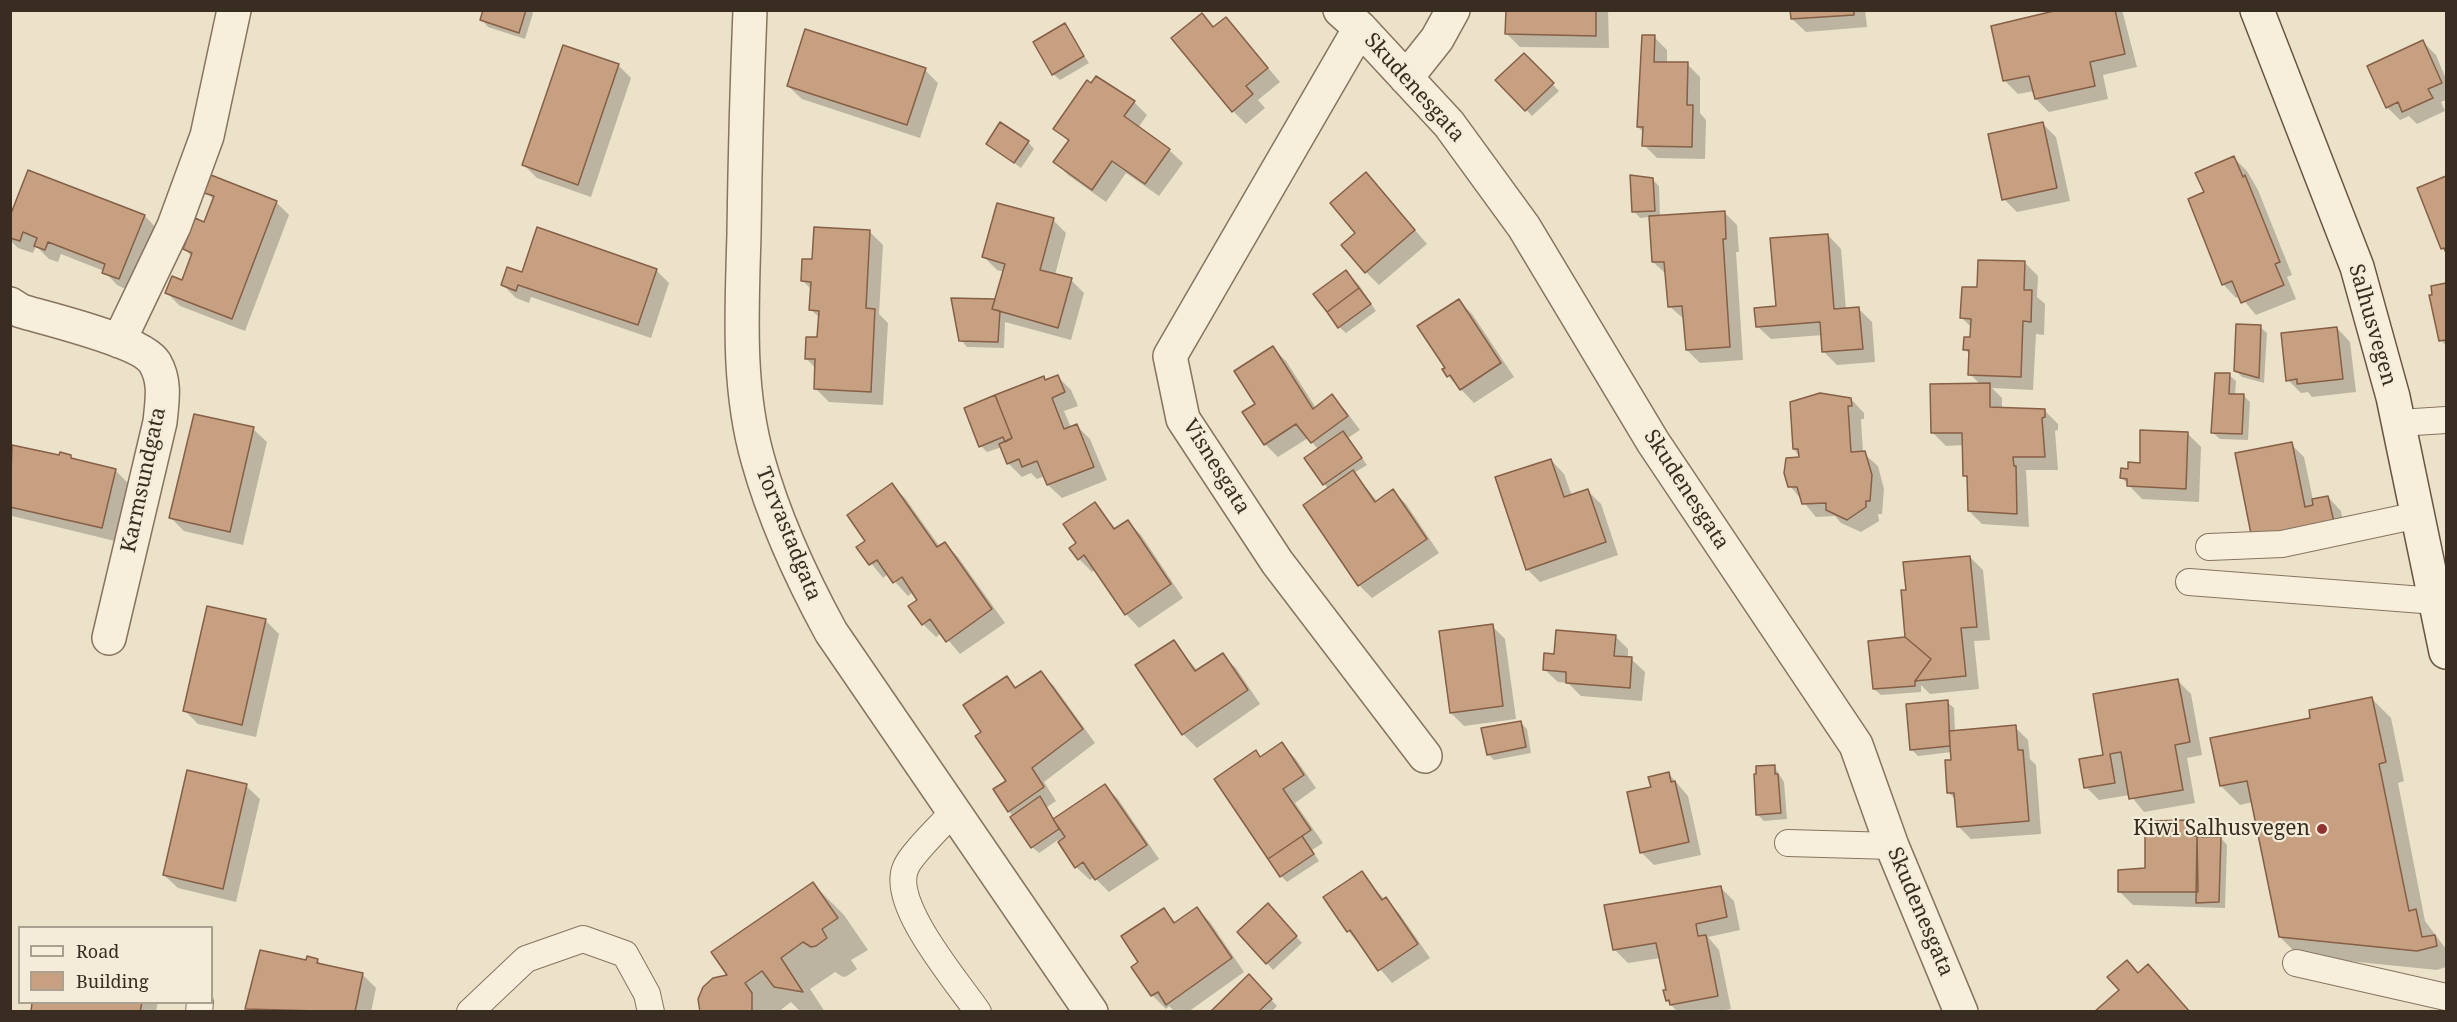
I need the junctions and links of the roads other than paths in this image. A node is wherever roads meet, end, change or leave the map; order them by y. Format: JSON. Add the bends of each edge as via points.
{"nodes":[{"id":1,"x":234,"y":10,"type":"edge"},
{"id":2,"x":750,"y":10,"type":"edge"},
{"id":3,"x":1454,"y":10,"type":"edge"},
{"id":4,"x":2257,"y":10,"type":"edge"},
{"id":5,"x":1350,"y":19,"type":"edge"},
{"id":6,"x":1406,"y":78,"type":"junction"},
{"id":7,"x":10,"y":304,"type":"edge"},
{"id":8,"x":119,"y":341,"type":"junction"},
{"id":9,"x":2446,"y":420,"type":"edge"},
{"id":10,"x":2399,"y":423,"type":"junction"},
{"id":11,"x":2418,"y":515,"type":"junction"},
{"id":12,"x":2208,"y":547,"type":"dead end"},
{"id":13,"x":2189,"y":582,"type":"dead end"},
{"id":14,"x":2443,"y":629,"type":"edge"},
{"id":15,"x":109,"y":638,"type":"dead end"},
{"id":16,"x":1425,"y":756,"type":"dead end"},
{"id":17,"x":954,"y":811,"type":"junction"},
{"id":18,"x":1788,"y":843,"type":"dead end"},
{"id":19,"x":1892,"y":846,"type":"junction"},
{"id":20,"x":2296,"y":963,"type":"dead end"},
{"id":21,"x":2446,"y":997,"type":"edge"},
{"id":22,"x":470,"y":1011,"type":"edge"},
{"id":23,"x":651,"y":1011,"type":"edge"},
{"id":24,"x":978,"y":1011,"type":"edge"},
{"id":25,"x":1091,"y":1011,"type":"edge"},
{"id":26,"x":1961,"y":1011,"type":"edge"}],
"edges":[{"from":1,"to":8,"type":"street","via":[[207,136],[174,226]]},
{"from":2,"to":17,"type":"street","name":"Torvastadgata","via":[[741,327],[746,398],[758,459],[799,572],[831,632]]},
{"from":3,"to":6,"type":"street"},
{"from":4,"to":10,"type":"street","name":"Salhusvegen","via":[[2357,267]]},
{"from":5,"to":6,"type":"street","name":"Skudenesgata"},
{"from":5,"to":16,"type":"street","name":"Visnesgata","via":[[1170,356],[1183,418],[1277,562]]},
{"from":6,"to":19,"type":"street","name":"Skudenesgata","via":[[1449,124],[1524,227],[1653,442],[1856,745]]},
{"from":7,"to":8,"type":"street","name":"Karmsundgata"},
{"from":8,"to":15,"type":"street","name":"Karmsundgata","via":[[154,361],[163,386],[160,422]]},
{"from":9,"to":10,"type":"lane"},
{"from":10,"to":11,"type":"street","name":"Salhusvegen"},
{"from":11,"to":12,"type":"lane","via":[[2282,544]]},
{"from":11,"to":14,"type":"street","name":"Salhusvegen"},
{"from":13,"to":14,"type":"lane"},
{"from":17,"to":24,"type":"lane","via":[[906,867],[902,886],[910,914]]},
{"from":17,"to":25,"type":"street","name":"Torvastadgata"},
{"from":18,"to":19,"type":"lane"},
{"from":19,"to":26,"type":"street","name":"Skudenesgata"},
{"from":20,"to":21,"type":"lane"},
{"from":22,"to":23,"type":"lane","via":[[526,959],[583,939],[626,954],[647,994]]}]}
